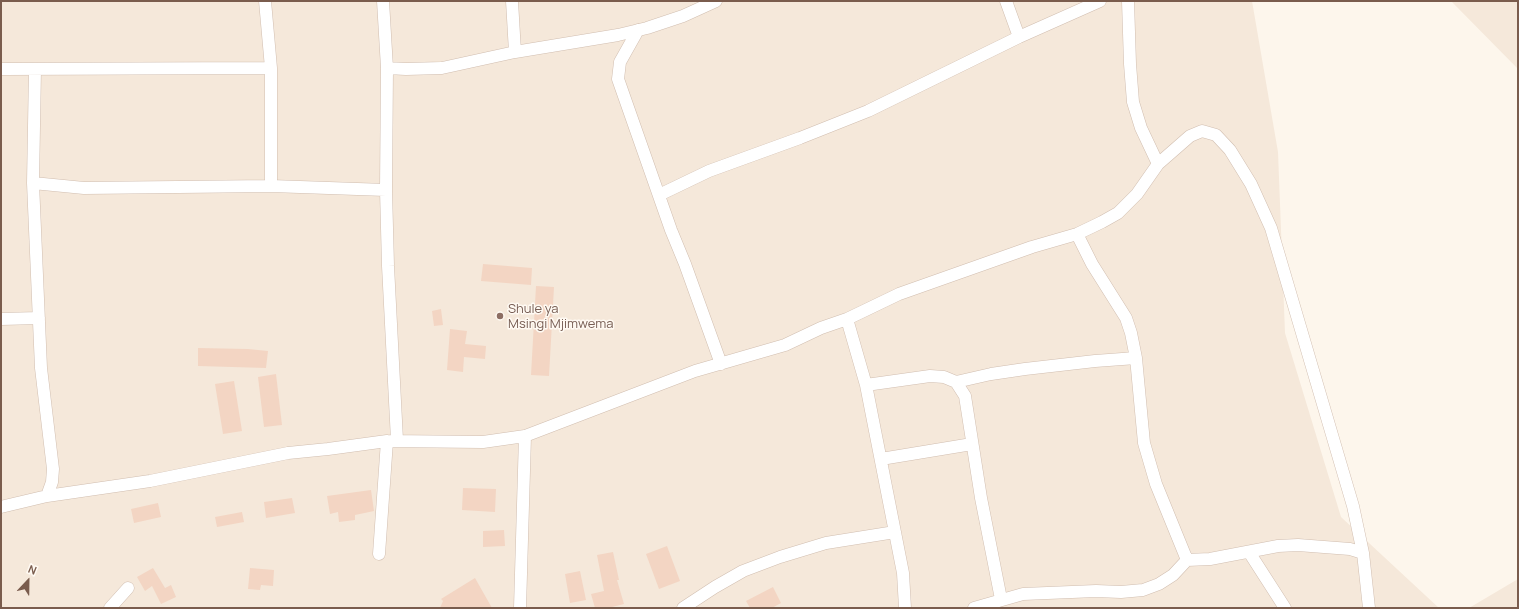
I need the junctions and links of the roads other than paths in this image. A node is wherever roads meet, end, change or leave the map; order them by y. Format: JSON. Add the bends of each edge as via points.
{"nodes":[{"id":1,"x":265,"y":1,"type":"edge"},
{"id":2,"x":383,"y":1,"type":"edge"},
{"id":3,"x":512,"y":1,"type":"edge"},
{"id":4,"x":716,"y":1,"type":"edge"},
{"id":5,"x":1006,"y":1,"type":"edge"},
{"id":6,"x":1100,"y":1,"type":"edge"},
{"id":7,"x":1128,"y":1,"type":"edge"},
{"id":8,"x":638,"y":30,"type":"junction"},
{"id":9,"x":1019,"y":37,"type":"junction"},
{"id":10,"x":515,"y":52,"type":"junction"},
{"id":11,"x":1,"y":68,"type":"edge"},
{"id":12,"x":271,"y":68,"type":"junction"},
{"id":13,"x":387,"y":68,"type":"junction"},
{"id":14,"x":35,"y":69,"type":"junction"},
{"id":15,"x":1158,"y":164,"type":"junction"},
{"id":16,"x":33,"y":183,"type":"junction"},
{"id":17,"x":271,"y":186,"type":"junction"},
{"id":18,"x":386,"y":190,"type":"junction"},
{"id":19,"x":659,"y":195,"type":"junction"},
{"id":20,"x":1077,"y":234,"type":"junction"},
{"id":21,"x":39,"y":318,"type":"junction"},
{"id":22,"x":1,"y":319,"type":"edge"},
{"id":23,"x":847,"y":319,"type":"junction"},
{"id":24,"x":1136,"y":358,"type":"junction"},
{"id":25,"x":721,"y":364,"type":"junction"},
{"id":26,"x":956,"y":382,"type":"junction"},
{"id":27,"x":866,"y":385,"type":"junction"},
{"id":28,"x":525,"y":436,"type":"junction"},
{"id":29,"x":392,"y":440,"type":"junction"},
{"id":30,"x":972,"y":444,"type":"junction"},
{"id":31,"x":881,"y":459,"type":"junction"},
{"id":32,"x":47,"y":496,"type":"junction"},
{"id":33,"x":1,"y":507,"type":"edge"},
{"id":34,"x":895,"y":532,"type":"junction"},
{"id":35,"x":1249,"y":552,"type":"junction"},
{"id":36,"x":1363,"y":553,"type":"junction"},
{"id":37,"x":379,"y":554,"type":"dead end"},
{"id":38,"x":1187,"y":560,"type":"junction"},
{"id":39,"x":128,"y":588,"type":"dead end"},
{"id":40,"x":1002,"y":599,"type":"junction"},
{"id":41,"x":110,"y":608,"type":"edge"},
{"id":42,"x":520,"y":608,"type":"edge"},
{"id":43,"x":683,"y":608,"type":"edge"},
{"id":44,"x":905,"y":608,"type":"edge"},
{"id":45,"x":974,"y":608,"type":"edge"},
{"id":46,"x":1285,"y":608,"type":"edge"},
{"id":47,"x":1369,"y":608,"type":"edge"}],
"edges":[{"from":1,"to":12,"type":"street"},
{"from":2,"to":13,"type":"street"},
{"from":3,"to":10,"type":"street"},
{"from":4,"to":8,"type":"street","via":[[683,16]]},
{"from":5,"to":9,"type":"street"},
{"from":6,"to":9,"type":"street"},
{"from":7,"to":15,"type":"street","via":[[1133,102],[1141,128]]},
{"from":8,"to":10,"type":"street"},
{"from":8,"to":19,"type":"street","via":[[620,62],[618,79]]},
{"from":9,"to":19,"type":"street","via":[[868,111],[709,171]]},
{"from":10,"to":13,"type":"street","via":[[442,68]]},
{"from":11,"to":14,"type":"street"},
{"from":12,"to":14,"type":"street"},
{"from":12,"to":17,"type":"street"},
{"from":13,"to":18,"type":"street"},
{"from":14,"to":16,"type":"street"},
{"from":15,"to":20,"type":"street","via":[[1123,209]]},
{"from":15,"to":36,"type":"street","via":[[1190,136],[1202,131],[1216,135],[1230,150],[1251,184],[1271,228],[1353,506]]},
{"from":16,"to":17,"type":"street","via":[[84,188]]},
{"from":16,"to":21,"type":"street"},
{"from":17,"to":18,"type":"street"},
{"from":18,"to":29,"type":"street"},
{"from":19,"to":25,"type":"street"},
{"from":20,"to":23,"type":"street","via":[[1032,247],[899,294]]},
{"from":20,"to":24,"type":"street","via":[[1092,264],[1126,318]]},
{"from":21,"to":22,"type":"street"},
{"from":21,"to":32,"type":"street","via":[[41,368],[53,469]]},
{"from":23,"to":25,"type":"street","via":[[785,345]]},
{"from":23,"to":27,"type":"street"},
{"from":24,"to":26,"type":"street","via":[[1025,369]]},
{"from":24,"to":38,"type":"street","via":[[1144,443],[1156,484]]},
{"from":25,"to":28,"type":"street","via":[[695,371]]},
{"from":26,"to":27,"type":"street","via":[[944,377],[930,376]]},
{"from":26,"to":30,"type":"street","via":[[965,396]]},
{"from":27,"to":31,"type":"street"},
{"from":28,"to":29,"type":"street","via":[[483,442]]},
{"from":28,"to":42,"type":"street"},
{"from":29,"to":32,"type":"street","via":[[288,453],[150,481]]},
{"from":29,"to":37,"type":"street"},
{"from":30,"to":31,"type":"street"},
{"from":30,"to":40,"type":"street"},
{"from":31,"to":34,"type":"street"},
{"from":32,"to":33,"type":"street"},
{"from":34,"to":43,"type":"street","via":[[826,543],[780,556],[743,571]]},
{"from":34,"to":44,"type":"street","via":[[903,573]]},
{"from":35,"to":36,"type":"street","via":[[1298,545],[1350,549]]},
{"from":35,"to":38,"type":"street"},
{"from":35,"to":46,"type":"street"},
{"from":36,"to":47,"type":"street"},
{"from":38,"to":40,"type":"street","via":[[1174,575],[1143,590],[1023,594]]},
{"from":39,"to":41,"type":"street"},
{"from":40,"to":45,"type":"street"}]}
